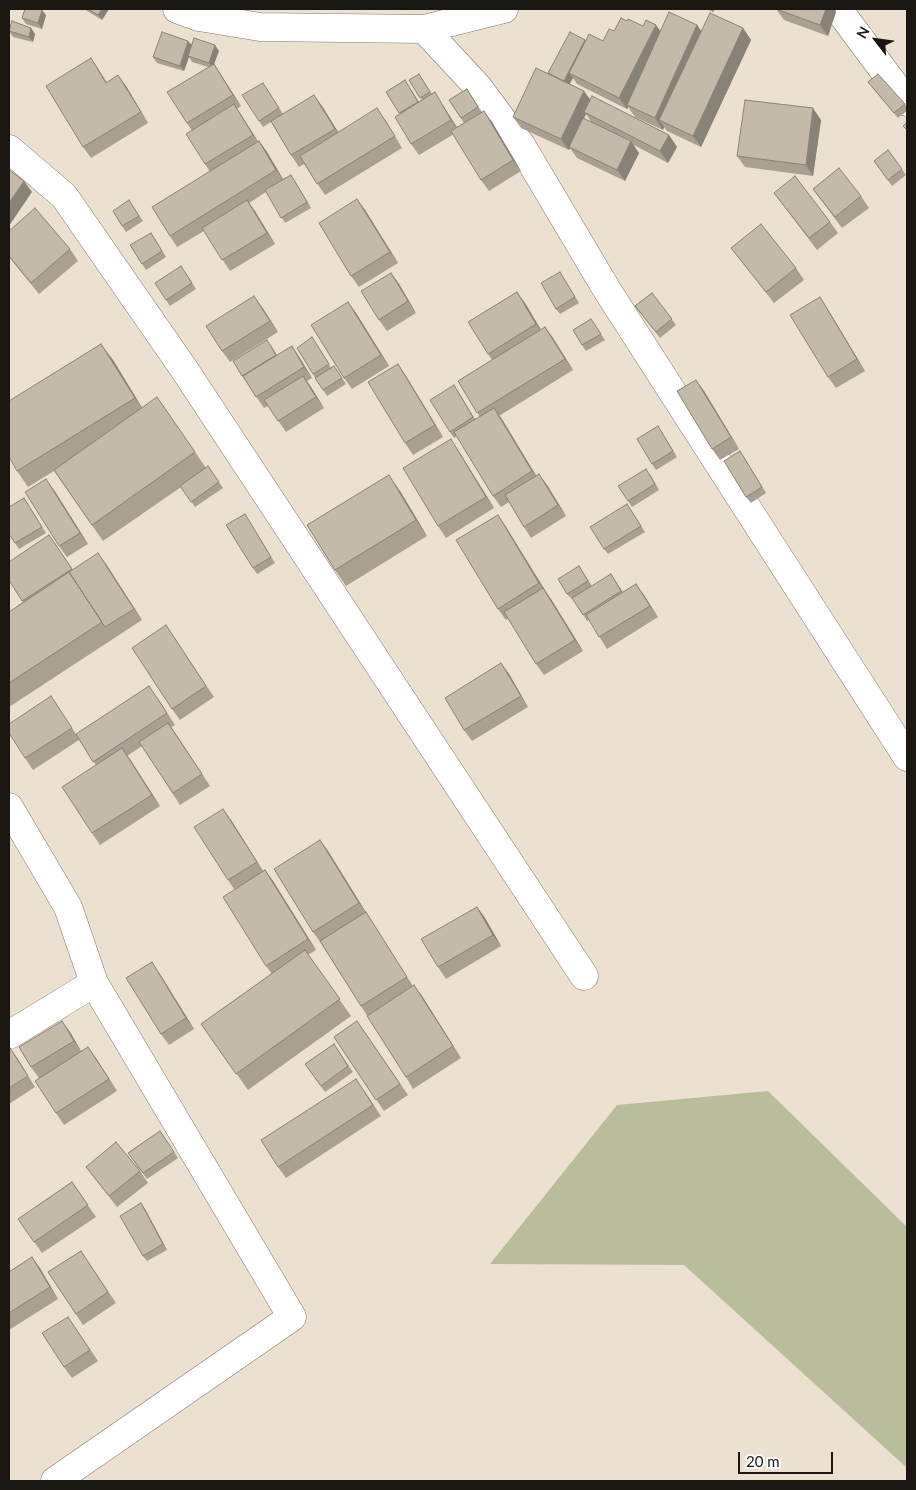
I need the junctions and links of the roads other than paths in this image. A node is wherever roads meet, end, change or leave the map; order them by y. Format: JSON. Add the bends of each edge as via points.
{"nodes":[{"id":1,"x":177,"y":9,"type":"edge"},
{"id":2,"x":504,"y":9,"type":"edge"},
{"id":3,"x":838,"y":9,"type":"edge"},
{"id":4,"x":424,"y":29,"type":"junction"},
{"id":5,"x":907,"y":102,"type":"edge"},
{"id":6,"x":9,"y":149,"type":"edge"},
{"id":7,"x":907,"y":757,"type":"edge"},
{"id":8,"x":9,"y":807,"type":"edge"},
{"id":9,"x":584,"y":976,"type":"dead end"},
{"id":10,"x":94,"y":982,"type":"junction"},
{"id":11,"x":9,"y":1035,"type":"edge"},
{"id":12,"x":56,"y":1481,"type":"edge"}],
"edges":[{"from":1,"to":4,"type":"street","via":[[200,18],[260,27]]},
{"from":2,"to":4,"type":"street"},
{"from":3,"to":5,"type":"street"},
{"from":4,"to":7,"type":"street","via":[[478,87],[521,145],[607,290]]},
{"from":6,"to":9,"type":"street","via":[[64,196],[184,369]]},
{"from":8,"to":10,"type":"street","via":[[68,907]]},
{"from":10,"to":11,"type":"street"},
{"from":10,"to":12,"type":"street","via":[[292,1317]]}]}
